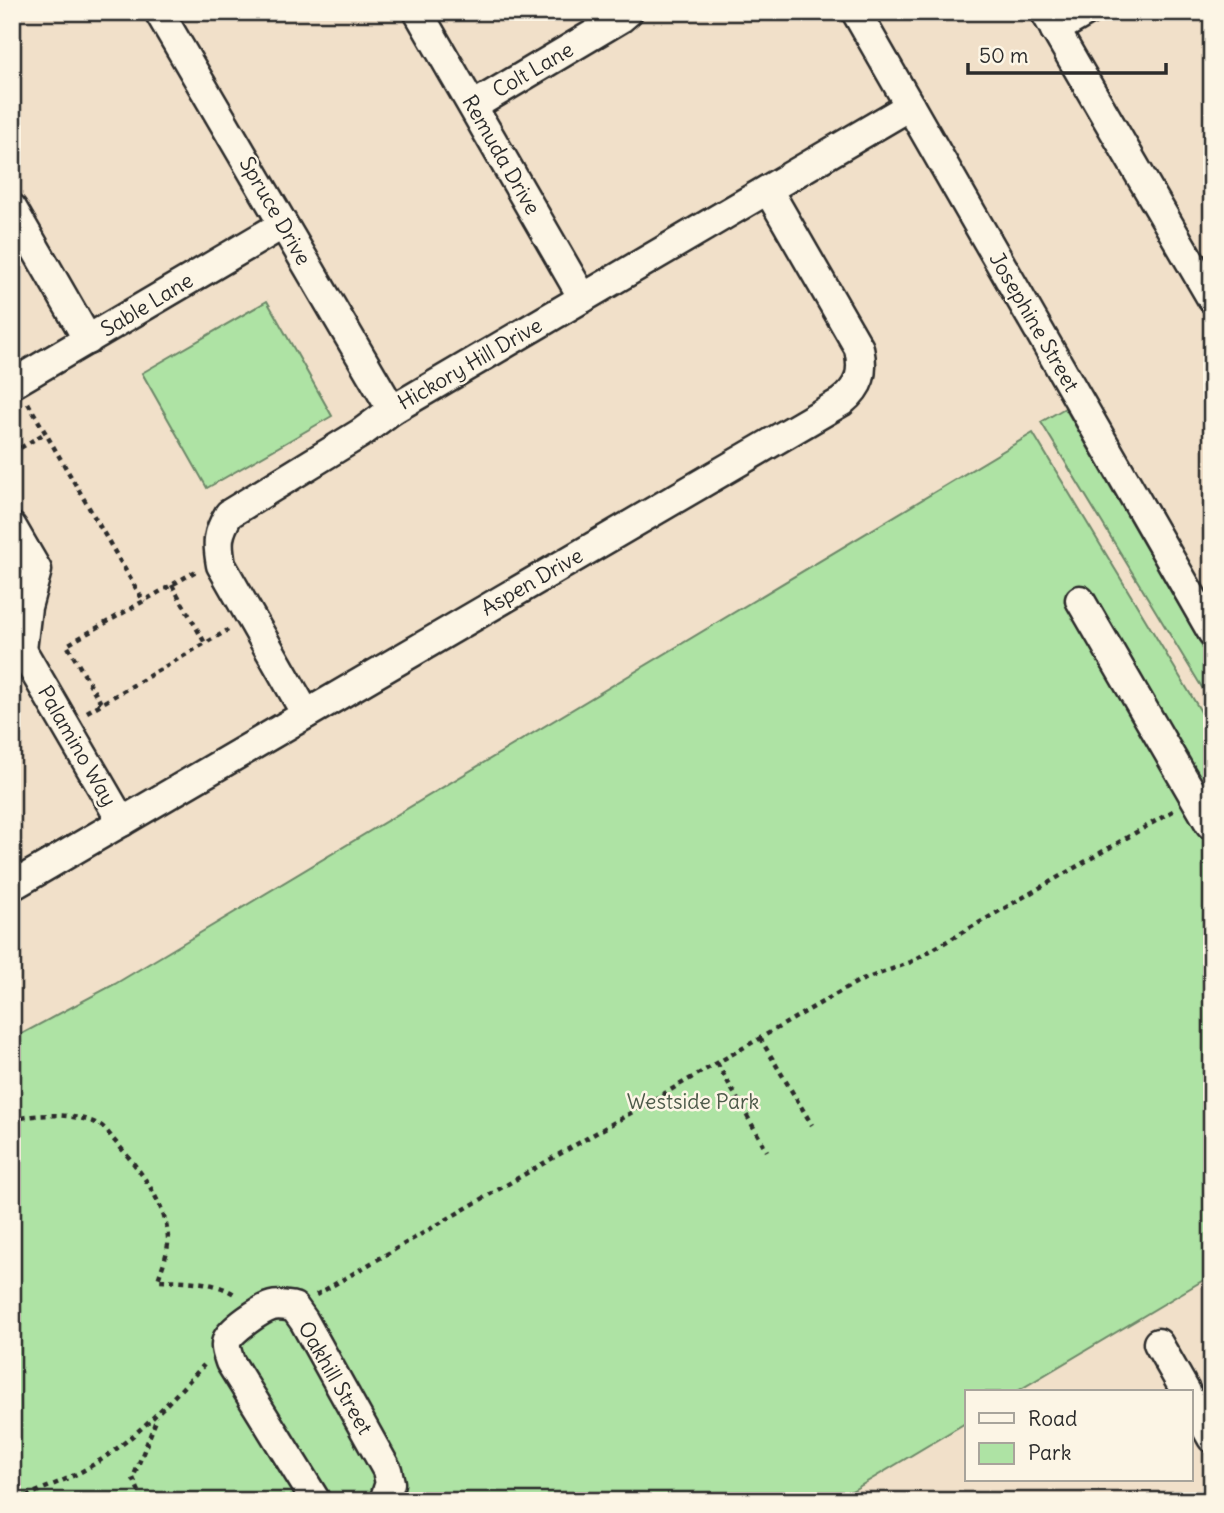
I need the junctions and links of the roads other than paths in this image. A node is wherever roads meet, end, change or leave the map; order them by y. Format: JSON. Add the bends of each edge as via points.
{"nodes":[{"id":1,"x":159,"y":12,"type":"edge"},
{"id":2,"x":418,"y":12,"type":"edge"},
{"id":3,"x":628,"y":12,"type":"edge"},
{"id":4,"x":856,"y":12,"type":"edge"},
{"id":5,"x":1086,"y":12,"type":"edge"},
{"id":6,"x":1050,"y":21,"type":"edge"},
{"id":7,"x":472,"y":106,"type":"junction"},
{"id":8,"x":910,"y":106,"type":"junction"},
{"id":9,"x":768,"y":190,"type":"junction"},
{"id":10,"x":12,"y":208,"type":"edge"},
{"id":11,"x":282,"y":225,"type":"junction"},
{"id":12,"x":583,"y":298,"type":"junction"},
{"id":13,"x":1212,"y":299,"type":"edge"},
{"id":14,"x":88,"y":340,"type":"junction"},
{"id":15,"x":14,"y":383,"type":"edge"},
{"id":16,"x":391,"y":410,"type":"junction"},
{"id":17,"x":12,"y":527,"type":"edge"},
{"id":18,"x":1080,"y":600,"type":"dead end"},
{"id":19,"x":1212,"y":632,"type":"edge"},
{"id":20,"x":17,"y":642,"type":"edge"},
{"id":21,"x":306,"y":714,"type":"junction"},
{"id":22,"x":122,"y":822,"type":"junction"},
{"id":23,"x":1211,"y":825,"type":"edge"},
{"id":24,"x":12,"y":886,"type":"edge"},
{"id":25,"x":1158,"y":1343,"type":"dead end"},
{"id":26,"x":1185,"y":1390,"type":"edge"},
{"id":27,"x":1192,"y":1403,"type":"edge"},
{"id":28,"x":1212,"y":1438,"type":"edge"},
{"id":29,"x":316,"y":1501,"type":"edge"},
{"id":30,"x":384,"y":1501,"type":"edge"}],
"edges":[{"from":1,"to":11,"type":"street","name":"Spruce Drive"},
{"from":2,"to":7,"type":"street","name":"Remuda Drive"},
{"from":3,"to":7,"type":"street","name":"Colt Lane"},
{"from":4,"to":8,"type":"street","name":"Josephine Street"},
{"from":5,"to":6,"type":"street"},
{"from":6,"to":13,"type":"street"},
{"from":7,"to":12,"type":"street","name":"Remuda Drive"},
{"from":8,"to":9,"type":"street","name":"Hickory Hill Drive"},
{"from":8,"to":19,"type":"street","name":"Josephine Street"},
{"from":9,"to":12,"type":"street","name":"Hickory Hill Drive"},
{"from":9,"to":21,"type":"street","name":"Aspen Drive","via":[[859,348],[862,366],[853,393]]},
{"from":10,"to":14,"type":"street"},
{"from":11,"to":14,"type":"street","name":"Sable Lane"},
{"from":11,"to":16,"type":"street","name":"Spruce Drive"},
{"from":12,"to":16,"type":"street","name":"Hickory Hill Drive"},
{"from":14,"to":15,"type":"street","name":"Sable Lane"},
{"from":16,"to":21,"type":"street","name":"Hickory Hill Drive","via":[[229,514],[219,529],[221,565]]},
{"from":17,"to":20,"type":"street","via":[[37,570]]},
{"from":18,"to":23,"type":"street"},
{"from":20,"to":22,"type":"street","name":"Palamino Way"},
{"from":21,"to":22,"type":"street","name":"Aspen Drive"},
{"from":22,"to":24,"type":"street","name":"Aspen Drive"},
{"from":25,"to":26,"type":"street"},
{"from":27,"to":28,"type":"street"},
{"from":29,"to":30,"type":"street","name":"Oakhill Street","via":[[230,1362],[226,1342],[232,1333],[272,1306],[294,1307],[387,1470],[390,1483]]}]}
